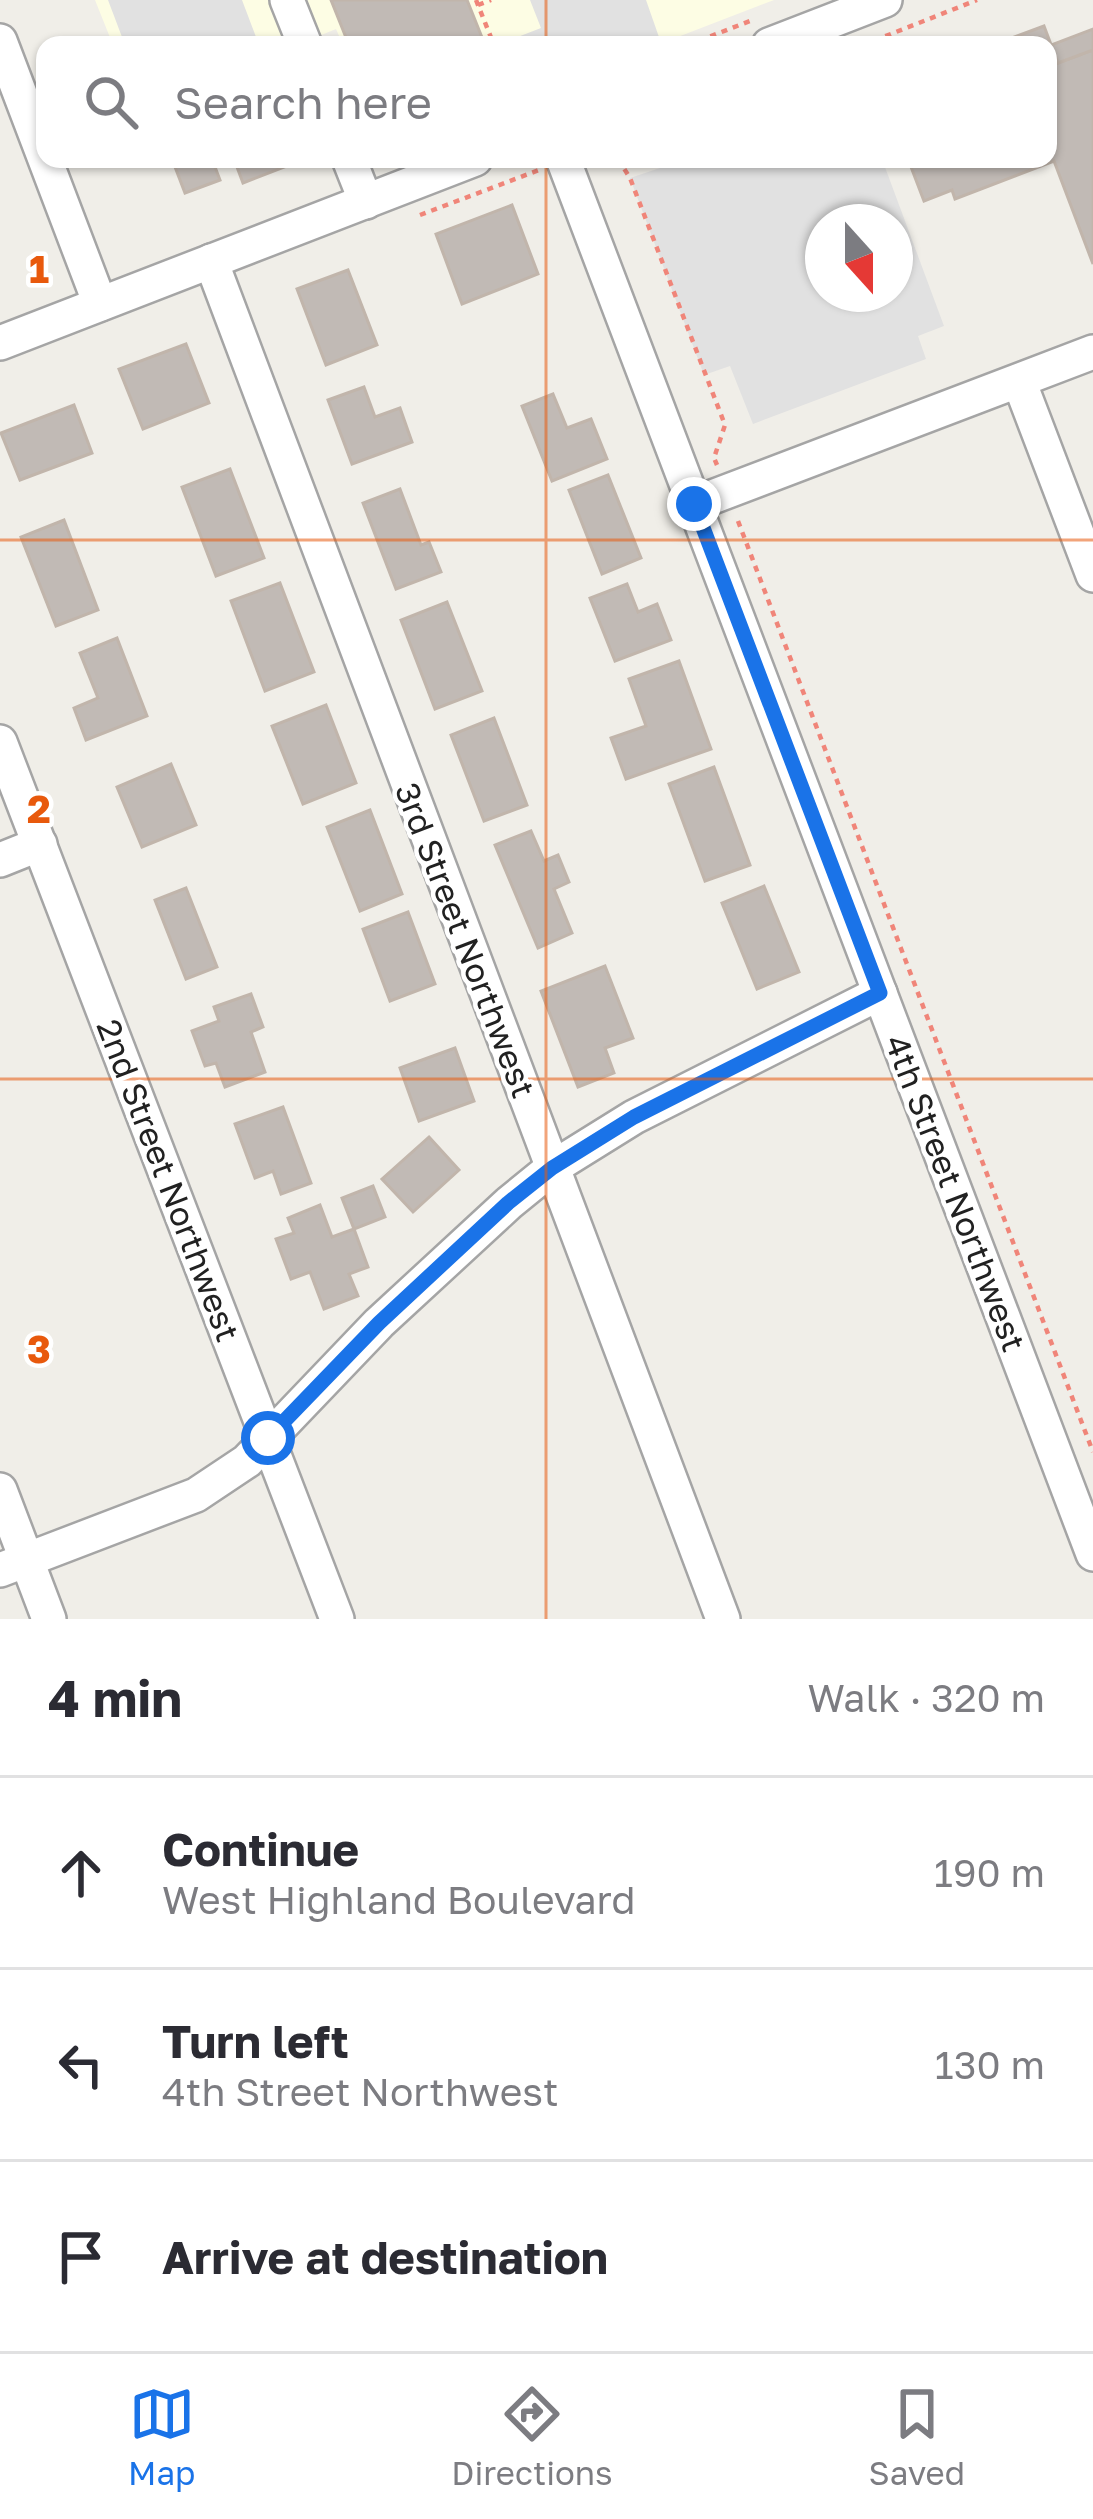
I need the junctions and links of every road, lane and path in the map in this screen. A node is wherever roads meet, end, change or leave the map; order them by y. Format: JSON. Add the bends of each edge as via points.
{"nodes":[{"id":1,"x":287,"y":0,"type":"edge"},
{"id":2,"x":491,"y":0,"type":"edge"},
{"id":3,"x":885,"y":0,"type":"edge"},
{"id":4,"x":977,"y":0,"type":"edge"},
{"id":5,"x":477,"y":2,"type":"edge"},
{"id":6,"x":767,"y":30,"type":"edge"},
{"id":7,"x":301,"y":36,"type":"edge"},
{"id":8,"x":490,"y":36,"type":"edge"},
{"id":9,"x":735,"y":36,"type":"edge"},
{"id":10,"x":886,"y":36,"type":"edge"},
{"id":11,"x":0,"y":41,"type":"edge"},
{"id":12,"x":36,"y":136,"type":"edge"},
{"id":13,"x":48,"y":168,"type":"edge"},
{"id":14,"x":352,"y":168,"type":"edge"},
{"id":15,"x":452,"y":168,"type":"edge"},
{"id":16,"x":566,"y":168,"type":"edge"},
{"id":17,"x":624,"y":168,"type":"edge"},
{"id":18,"x":365,"y":202,"type":"junction"},
{"id":19,"x":211,"y":261,"type":"junction"},
{"id":20,"x":100,"y":304,"type":"junction"},
{"id":21,"x":0,"y":343,"type":"edge"},
{"id":22,"x":1093,"y":352,"type":"edge"},
{"id":23,"x":1019,"y":381,"type":"junction"},
{"id":24,"x":727,"y":492,"type":"junction"},
{"id":25,"x":694,"y":504,"type":"junction"},
{"id":26,"x":1093,"y":575,"type":"edge"},
{"id":27,"x":0,"y":742,"type":"edge"},
{"id":28,"x":40,"y":844,"type":"junction"},
{"id":29,"x":0,"y":860,"type":"edge"},
{"id":30,"x":880,"y":993,"type":"junction"},
{"id":31,"x":552,"y":1168,"type":"junction"},
{"id":32,"x":268,"y":1438,"type":"junction"},
{"id":33,"x":1093,"y":1452,"type":"edge"},
{"id":34,"x":0,"y":1490,"type":"edge"},
{"id":35,"x":1093,"y":1554,"type":"edge"},
{"id":36,"x":13,"y":1565,"type":"edge"},
{"id":37,"x":50,"y":1619,"type":"edge"},
{"id":38,"x":337,"y":1619,"type":"edge"},
{"id":39,"x":723,"y":1619,"type":"edge"}],
"edges":[{"from":1,"to":7,"type":"street"},
{"from":2,"to":5,"type":"path"},
{"from":3,"to":6,"type":"street"},
{"from":4,"to":10,"type":"path"},
{"from":5,"to":8,"type":"path"},
{"from":6,"to":9,"type":"path"},
{"from":11,"to":12,"type":"street"},
{"from":13,"to":20,"type":"street"},
{"from":14,"to":18,"type":"street"},
{"from":15,"to":18,"type":"street"},
{"from":16,"to":25,"type":"street","name":"4th Street Northwest"},
{"from":17,"to":24,"type":"path","via":[[725,425],[714,458]]},
{"from":18,"to":19,"type":"street"},
{"from":19,"to":20,"type":"street"},
{"from":19,"to":31,"type":"street","name":"3rd Street Northwest"},
{"from":20,"to":21,"type":"street"},
{"from":22,"to":23,"type":"street"},
{"from":23,"to":24,"type":"street"},
{"from":23,"to":26,"type":"street"},
{"from":24,"to":25,"type":"street"},
{"from":24,"to":33,"type":"path"},
{"from":25,"to":30,"type":"street","name":"4th Street Northwest"},
{"from":27,"to":28,"type":"street","name":"2nd Street Northwest"},
{"from":28,"to":29,"type":"street"},
{"from":28,"to":32,"type":"street","name":"2nd Street Northwest"},
{"from":30,"to":31,"type":"street","via":[[634,1117]]},
{"from":30,"to":35,"type":"street","name":"4th Street Northwest"},
{"from":31,"to":32,"type":"street","via":[[379,1323]]},
{"from":31,"to":39,"type":"street","name":"3rd Street Northwest"},
{"from":32,"to":36,"type":"street","via":[[196,1495]]},
{"from":32,"to":38,"type":"street","name":"2nd Street Northwest"},
{"from":34,"to":36,"type":"street"},
{"from":36,"to":37,"type":"street"}]}
